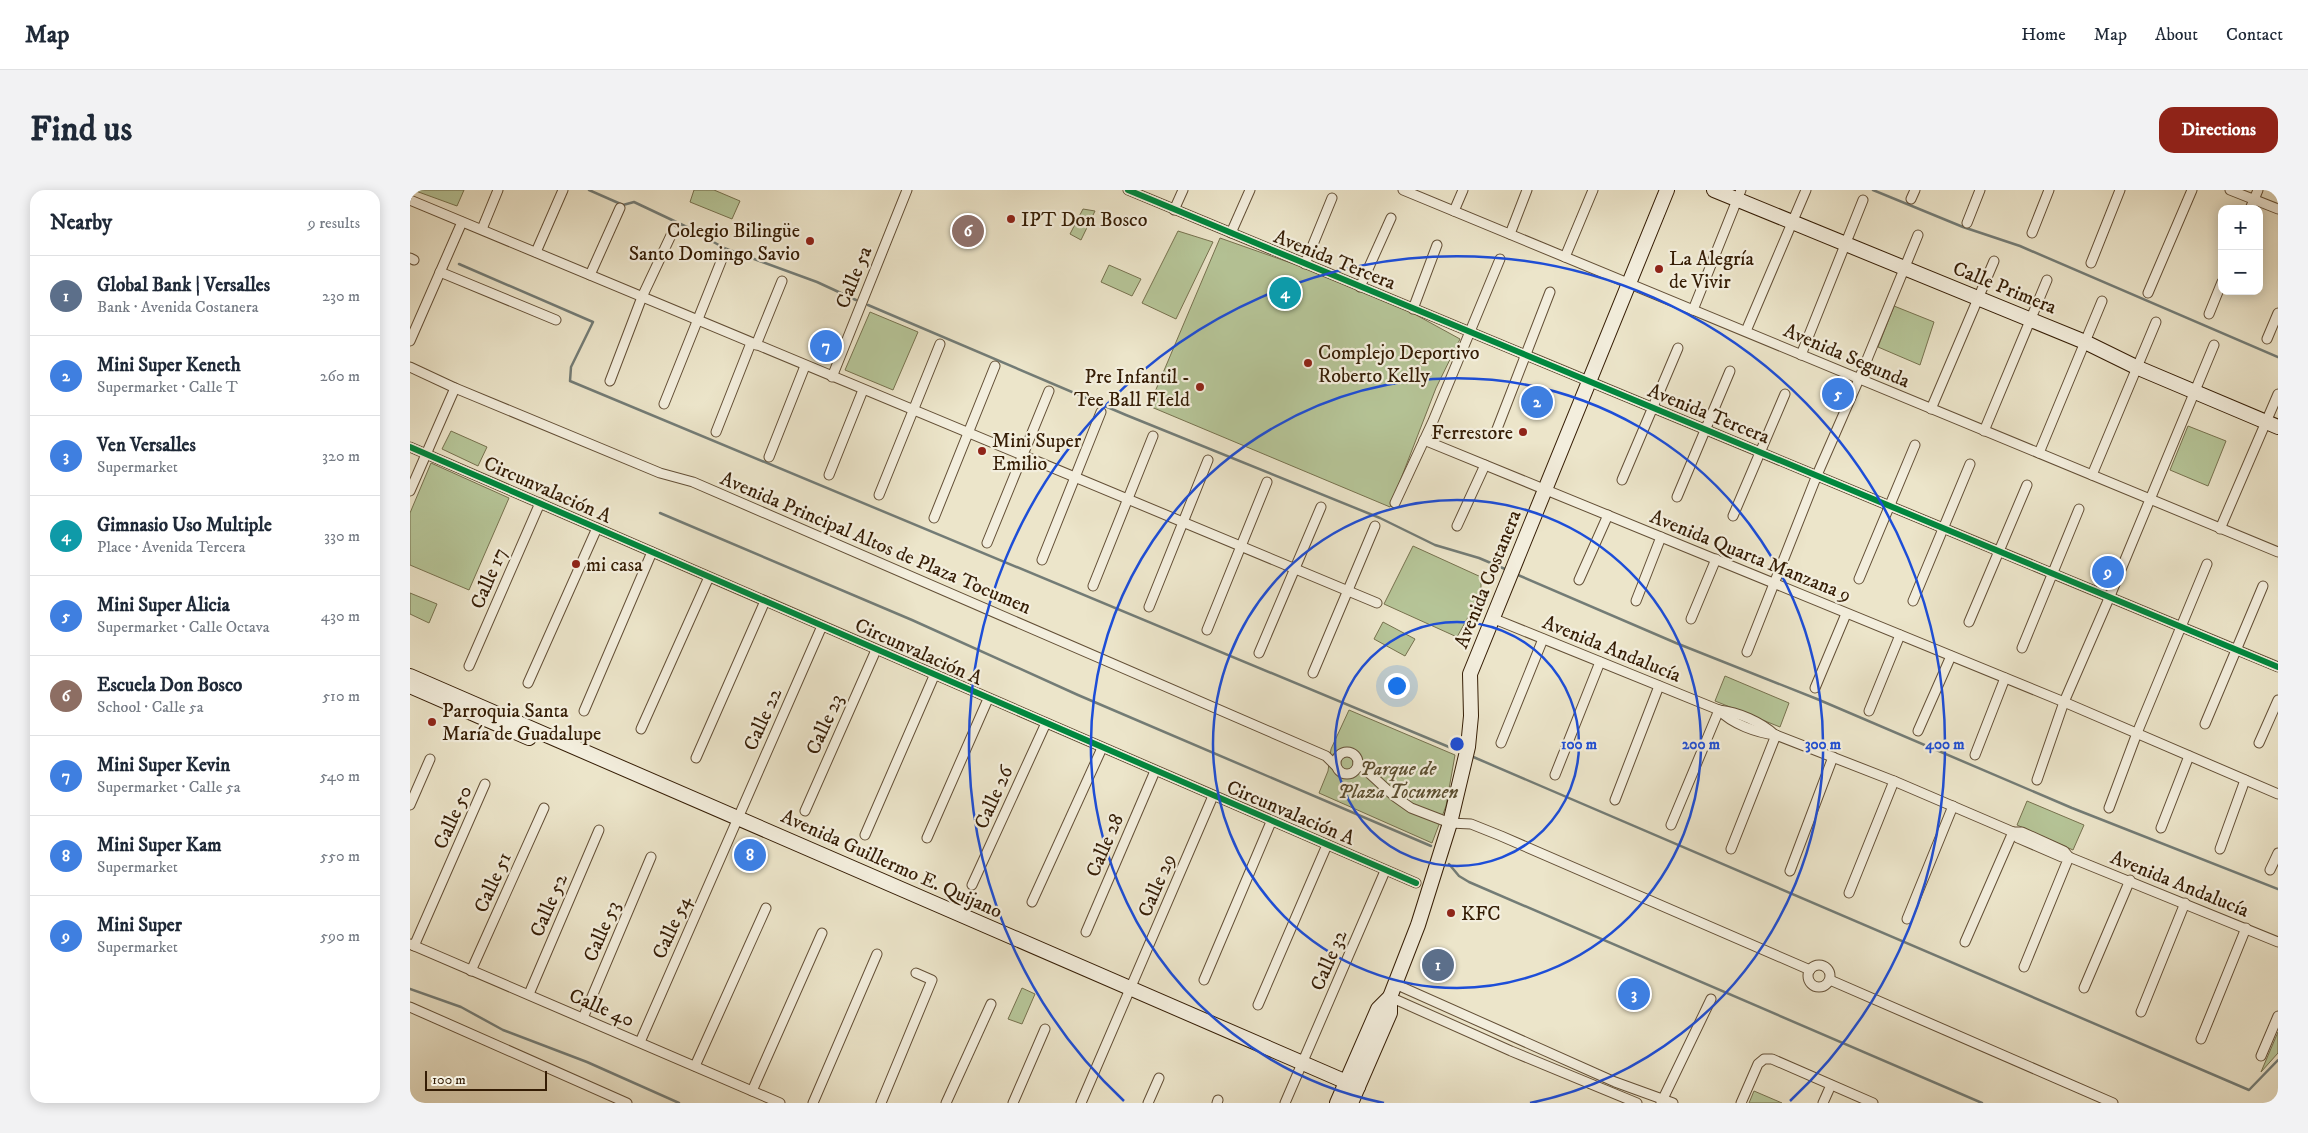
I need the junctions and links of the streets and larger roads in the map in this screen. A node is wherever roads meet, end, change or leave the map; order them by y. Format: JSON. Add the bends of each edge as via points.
{"nodes":[{"id":1,"x":498,"y":190,"type":"edge"},
{"id":2,"x":563,"y":190,"type":"edge"},
{"id":3,"x":908,"y":190,"type":"edge"},
{"id":4,"x":1128,"y":190,"type":"edge"},
{"id":5,"x":1183,"y":190,"type":"edge"},
{"id":6,"x":1250,"y":190,"type":"edge"},
{"id":7,"x":1404,"y":190,"type":"edge"},
{"id":8,"x":1463,"y":190,"type":"edge"},
{"id":9,"x":1527,"y":190,"type":"edge"},
{"id":10,"x":1593,"y":190,"type":"edge"},
{"id":11,"x":1667,"y":190,"type":"edge"},
{"id":12,"x":1714,"y":190,"type":"edge"},
{"id":13,"x":1806,"y":190,"type":"edge"},
{"id":14,"x":1980,"y":190,"type":"edge"},
{"id":15,"x":2049,"y":190,"type":"edge"},
{"id":16,"x":2120,"y":190,"type":"edge"},
{"id":17,"x":2192,"y":190,"type":"edge"},
{"id":18,"x":2230,"y":190,"type":"edge"},
{"id":19,"x":2258,"y":190,"type":"edge"},
{"id":20,"x":1739,"y":194,"type":"edge"},
{"id":21,"x":1332,"y":198,"type":"dead end"},
{"id":22,"x":410,"y":200,"type":"edge"},
{"id":23,"x":1864,"y":200,"type":"dead end"},
{"id":24,"x":2254,"y":200,"type":"junction"},
{"id":25,"x":2252,"y":205,"type":"edge"},
{"id":26,"x":620,"y":208,"type":"dead end"},
{"id":27,"x":2278,"y":209,"type":"edge"},
{"id":28,"x":1174,"y":210,"type":"junction"},
{"id":29,"x":1454,"y":211,"type":"junction"},
{"id":30,"x":1391,"y":218,"type":"dead end"},
{"id":31,"x":1792,"y":221,"type":"junction"},
{"id":32,"x":462,"y":222,"type":"junction"},
{"id":33,"x":1967,"y":223,"type":"dead end"},
{"id":34,"x":482,"y":230,"type":"junction"},
{"id":35,"x":673,"y":231,"type":"dead end"},
{"id":36,"x":2032,"y":233,"type":"dead end"},
{"id":37,"x":1231,"y":234,"type":"junction"},
{"id":38,"x":1510,"y":234,"type":"junction"},
{"id":39,"x":1918,"y":235,"type":"dead end"},
{"id":40,"x":1846,"y":243,"type":"junction"},
{"id":41,"x":1438,"y":245,"type":"dead end"},
{"id":42,"x":536,"y":252,"type":"junction"},
{"id":43,"x":724,"y":254,"type":"dead end"},
{"id":44,"x":1565,"y":257,"type":"junction"},
{"id":45,"x":1500,"y":258,"type":"dead end"},
{"id":46,"x":1994,"y":261,"type":"dead end"},
{"id":47,"x":2091,"y":263,"type":"dead end"},
{"id":48,"x":1305,"y":264,"type":"junction"},
{"id":49,"x":1906,"y":268,"type":"junction"},
{"id":50,"x":440,"y":272,"type":"junction"},
{"id":51,"x":590,"y":275,"type":"junction"},
{"id":52,"x":2047,"y":280,"type":"dead end"},
{"id":53,"x":782,"y":281,"type":"dead end"},
{"id":54,"x":1629,"y":284,"type":"junction"},
{"id":55,"x":1360,"y":287,"type":"junction"},
{"id":56,"x":1550,"y":292,"type":"dead end"},
{"id":57,"x":2218,"y":292,"type":"edge"},
{"id":58,"x":2148,"y":293,"type":"dead end"},
{"id":59,"x":642,"y":297,"type":"junction"},
{"id":60,"x":1977,"y":297,"type":"junction"},
{"id":61,"x":2102,"y":301,"type":"dead end"},
{"id":62,"x":1412,"y":309,"type":"junction"},
{"id":63,"x":1693,"y":310,"type":"junction"},
{"id":64,"x":2278,"y":313,"type":"edge"},
{"id":65,"x":2209,"y":314,"type":"dead end"},
{"id":66,"x":556,"y":320,"type":"dead end"},
{"id":67,"x":697,"y":320,"type":"junction"},
{"id":68,"x":2032,"y":320,"type":"junction"},
{"id":69,"x":2156,"y":322,"type":"dead end"},
{"id":70,"x":1470,"y":332,"type":"junction"},
{"id":71,"x":1746,"y":332,"type":"junction"},
{"id":72,"x":2267,"y":339,"type":"dead end"},
{"id":73,"x":410,"y":341,"type":"edge"},
{"id":74,"x":2085,"y":342,"type":"junction"},
{"id":75,"x":753,"y":344,"type":"junction"},
{"id":76,"x":940,"y":344,"type":"dead end"},
{"id":77,"x":2214,"y":345,"type":"dead end"},
{"id":78,"x":1678,"y":348,"type":"dead end"},
{"id":79,"x":1801,"y":355,"type":"junction"},
{"id":80,"x":1526,"y":356,"type":"junction"},
{"id":81,"x":805,"y":366,"type":"junction"},
{"id":82,"x":995,"y":366,"type":"dead end"},
{"id":83,"x":410,"y":367,"type":"edge"},
{"id":84,"x":2136,"y":367,"type":"junction"},
{"id":85,"x":1730,"y":371,"type":"dead end"},
{"id":86,"x":832,"y":377,"type":"junction"},
{"id":87,"x":1859,"y":379,"type":"junction"},
{"id":88,"x":610,"y":381,"type":"dead end"},
{"id":89,"x":1590,"y":381,"type":"junction"},
{"id":90,"x":455,"y":388,"type":"junction"},
{"id":91,"x":862,"y":390,"type":"junction"},
{"id":92,"x":1049,"y":391,"type":"dead end"},
{"id":93,"x":2194,"y":391,"type":"junction"},
{"id":94,"x":1785,"y":394,"type":"dead end"},
{"id":95,"x":2278,"y":394,"type":"edge"},
{"id":96,"x":664,"y":404,"type":"dead end"},
{"id":97,"x":1652,"y":408,"type":"junction"},
{"id":98,"x":1931,"y":409,"type":"junction"},
{"id":99,"x":912,"y":410,"type":"junction"},
{"id":100,"x":1101,"y":412,"type":"dead end"},
{"id":101,"x":2272,"y":424,"type":"edge"},
{"id":102,"x":1497,"y":429,"type":"dead end"},
{"id":103,"x":1705,"y":430,"type":"junction"},
{"id":104,"x":1984,"y":430,"type":"junction"},
{"id":105,"x":716,"y":432,"type":"dead end"},
{"id":106,"x":968,"y":434,"type":"junction"},
{"id":107,"x":1153,"y":436,"type":"dead end"},
{"id":108,"x":1424,"y":440,"type":"junction"},
{"id":109,"x":1915,"y":445,"type":"dead end"},
{"id":110,"x":410,"y":447,"type":"edge"},
{"id":111,"x":1759,"y":451,"type":"junction"},
{"id":112,"x":2038,"y":453,"type":"junction"},
{"id":113,"x":426,"y":454,"type":"junction"},
{"id":114,"x":1022,"y":455,"type":"junction"},
{"id":115,"x":769,"y":456,"type":"dead end"},
{"id":116,"x":1208,"y":460,"type":"dead end"},
{"id":117,"x":1970,"y":464,"type":"dead end"},
{"id":118,"x":1485,"y":466,"type":"junction"},
{"id":119,"x":829,"y":475,"type":"dead end"},
{"id":120,"x":1817,"y":475,"type":"junction"},
{"id":121,"x":2092,"y":476,"type":"junction"},
{"id":122,"x":1074,"y":478,"type":"junction"},
{"id":123,"x":1622,"y":480,"type":"dead end"},
{"id":124,"x":1267,"y":482,"type":"dead end"},
{"id":125,"x":2027,"y":485,"type":"dead end"},
{"id":126,"x":1545,"y":490,"type":"junction"},
{"id":127,"x":410,"y":491,"type":"edge"},
{"id":128,"x":879,"y":495,"type":"dead end"},
{"id":129,"x":1677,"y":498,"type":"dead end"},
{"id":130,"x":2149,"y":499,"type":"junction"},
{"id":131,"x":1127,"y":500,"type":"junction"},
{"id":132,"x":540,"y":503,"type":"junction"},
{"id":133,"x":1396,"y":503,"type":"dead end"},
{"id":134,"x":1888,"y":505,"type":"junction"},
{"id":135,"x":1321,"y":507,"type":"dead end"},
{"id":136,"x":2079,"y":509,"type":"dead end"},
{"id":137,"x":1608,"y":515,"type":"junction"},
{"id":138,"x":1733,"y":516,"type":"dead end"},
{"id":139,"x":934,"y":518,"type":"dead end"},
{"id":140,"x":1184,"y":523,"type":"junction"},
{"id":141,"x":1375,"y":526,"type":"dead end"},
{"id":142,"x":1457,"y":526,"type":"dead end"},
{"id":143,"x":1942,"y":527,"type":"junction"},
{"id":144,"x":597,"y":528,"type":"junction"},
{"id":145,"x":2220,"y":528,"type":"junction"},
{"id":146,"x":1661,"y":537,"type":"junction"},
{"id":147,"x":986,"y":542,"type":"dead end"},
{"id":148,"x":1241,"y":546,"type":"junction"},
{"id":149,"x":1998,"y":550,"type":"junction"},
{"id":150,"x":2277,"y":550,"type":"edge"},
{"id":151,"x":652,"y":552,"type":"junction"},
{"id":152,"x":1716,"y":559,"type":"junction"},
{"id":153,"x":1042,"y":560,"type":"dead end"},
{"id":154,"x":2207,"y":564,"type":"dead end"},
{"id":155,"x":1296,"y":568,"type":"junction"},
{"id":156,"x":2053,"y":573,"type":"junction"},
{"id":157,"x":709,"y":577,"type":"junction"},
{"id":158,"x":1859,"y":579,"type":"dead end"},
{"id":159,"x":1578,"y":580,"type":"dead end"},
{"id":160,"x":1774,"y":583,"type":"junction"},
{"id":161,"x":1093,"y":586,"type":"dead end"},
{"id":162,"x":2263,"y":586,"type":"dead end"},
{"id":163,"x":1348,"y":591,"type":"junction"},
{"id":164,"x":2110,"y":596,"type":"junction"},
{"id":165,"x":765,"y":600,"type":"junction"},
{"id":166,"x":1636,"y":601,"type":"dead end"},
{"id":167,"x":1913,"y":601,"type":"dead end"},
{"id":168,"x":1377,"y":603,"type":"dead end"},
{"id":169,"x":1149,"y":607,"type":"dead end"},
{"id":170,"x":1846,"y":614,"type":"junction"},
{"id":171,"x":1492,"y":618,"type":"junction"},
{"id":172,"x":1691,"y":619,"type":"dead end"},
{"id":173,"x":1968,"y":622,"type":"dead end"},
{"id":174,"x":822,"y":626,"type":"junction"},
{"id":175,"x":2180,"y":626,"type":"junction"},
{"id":176,"x":1207,"y":630,"type":"dead end"},
{"id":177,"x":1900,"y":635,"type":"junction"},
{"id":178,"x":1542,"y":638,"type":"junction"},
{"id":179,"x":2022,"y":648,"type":"dead end"},
{"id":180,"x":2236,"y":649,"type":"junction"},
{"id":181,"x":876,"y":650,"type":"junction"},
{"id":182,"x":1747,"y":652,"type":"dead end"},
{"id":183,"x":1259,"y":653,"type":"dead end"},
{"id":184,"x":1950,"y":656,"type":"junction"},
{"id":185,"x":1600,"y":662,"type":"junction"},
{"id":186,"x":469,"y":666,"type":"dead end"},
{"id":187,"x":2278,"y":667,"type":"edge"},
{"id":188,"x":1313,"y":673,"type":"dead end"},
{"id":189,"x":410,"y":676,"type":"edge"},
{"id":190,"x":934,"y":676,"type":"junction"},
{"id":191,"x":2005,"y":678,"type":"junction"},
{"id":192,"x":528,"y":683,"type":"dead end"},
{"id":193,"x":410,"y":686,"type":"edge"},
{"id":194,"x":1659,"y":686,"type":"junction"},
{"id":195,"x":1815,"y":688,"type":"dead end"},
{"id":196,"x":988,"y":699,"type":"junction"},
{"id":197,"x":2278,"y":700,"type":"edge"},
{"id":198,"x":2064,"y":702,"type":"junction"},
{"id":199,"x":1719,"y":710,"type":"junction"},
{"id":200,"x":1869,"y":710,"type":"dead end"},
{"id":201,"x":584,"y":711,"type":"dead end"},
{"id":202,"x":482,"y":712,"type":"junction"},
{"id":203,"x":1046,"y":723,"type":"junction"},
{"id":204,"x":2204,"y":724,"type":"dead end"},
{"id":205,"x":641,"y":729,"type":"dead end"},
{"id":206,"x":1918,"y":732,"type":"dead end"},
{"id":207,"x":2136,"y":733,"type":"junction"},
{"id":208,"x":1776,"y":735,"type":"junction"},
{"id":209,"x":1500,"y":743,"type":"dead end"},
{"id":210,"x":2259,"y":744,"type":"dead end"},
{"id":211,"x":1102,"y":748,"type":"junction"},
{"id":212,"x":1339,"y":754,"type":"junction"},
{"id":213,"x":1326,"y":756,"type":"junction"},
{"id":214,"x":1975,"y":756,"type":"dead end"},
{"id":215,"x":2189,"y":756,"type":"junction"},
{"id":216,"x":1832,"y":757,"type":"junction"},
{"id":217,"x":696,"y":758,"type":"dead end"},
{"id":218,"x":430,"y":759,"type":"dead end"},
{"id":219,"x":1335,"y":765,"type":"junction"},
{"id":220,"x":1360,"y":768,"type":"junction"},
{"id":221,"x":1154,"y":771,"type":"junction"},
{"id":222,"x":1555,"y":775,"type":"dead end"},
{"id":223,"x":2037,"y":780,"type":"dead end"},
{"id":224,"x":2245,"y":780,"type":"junction"},
{"id":225,"x":1894,"y":781,"type":"junction"},
{"id":226,"x":485,"y":784,"type":"dead end"},
{"id":227,"x":2278,"y":794,"type":"edge"},
{"id":228,"x":1213,"y":796,"type":"junction"},
{"id":229,"x":1615,"y":800,"type":"dead end"},
{"id":230,"x":410,"y":805,"type":"edge"},
{"id":231,"x":1952,"y":806,"type":"junction"},
{"id":232,"x":544,"y":808,"type":"dead end"},
{"id":233,"x":2110,"y":808,"type":"dead end"},
{"id":234,"x":805,"y":811,"type":"dead end"},
{"id":235,"x":736,"y":822,"type":"junction"},
{"id":236,"x":1271,"y":822,"type":"junction"},
{"id":237,"x":1450,"y":823,"type":"junction"},
{"id":238,"x":1671,"y":825,"type":"dead end"},
{"id":239,"x":2162,"y":828,"type":"dead end"},
{"id":240,"x":599,"y":830,"type":"dead end"},
{"id":241,"x":2013,"y":832,"type":"junction"},
{"id":242,"x":865,"y":835,"type":"dead end"},
{"id":243,"x":927,"y":838,"type":"dead end"},
{"id":244,"x":1327,"y":845,"type":"junction"},
{"id":245,"x":1731,"y":848,"type":"dead end"},
{"id":246,"x":2220,"y":849,"type":"dead end"},
{"id":247,"x":2278,"y":853,"type":"edge"},
{"id":248,"x":2069,"y":856,"type":"junction"},
{"id":249,"x":651,"y":857,"type":"dead end"},
{"id":250,"x":2270,"y":870,"type":"dead end"},
{"id":251,"x":1386,"y":871,"type":"junction"},
{"id":252,"x":1790,"y":871,"type":"dead end"},
{"id":253,"x":2130,"y":880,"type":"junction"},
{"id":254,"x":1416,"y":884,"type":"dead end"},
{"id":255,"x":972,"y":885,"type":"dead end"},
{"id":256,"x":1849,"y":893,"type":"dead end"},
{"id":257,"x":1032,"y":902,"type":"dead end"},
{"id":258,"x":2185,"y":903,"type":"junction"},
{"id":259,"x":766,"y":908,"type":"dead end"},
{"id":260,"x":1906,"y":919,"type":"dead end"},
{"id":261,"x":2246,"y":928,"type":"junction"},
{"id":262,"x":1086,"y":932,"type":"dead end"},
{"id":263,"x":822,"y":933,"type":"dead end"},
{"id":264,"x":1965,"y":942,"type":"dead end"},
{"id":265,"x":2278,"y":942,"type":"edge"},
{"id":266,"x":412,"y":945,"type":"edge"},
{"id":267,"x":877,"y":954,"type":"dead end"},
{"id":268,"x":2024,"y":967,"type":"dead end"},
{"id":269,"x":1810,"y":970,"type":"junction"},
{"id":270,"x":471,"y":971,"type":"junction"},
{"id":271,"x":916,"y":973,"type":"dead end"},
{"id":272,"x":1204,"y":980,"type":"dead end"},
{"id":273,"x":1830,"y":980,"type":"junction"},
{"id":274,"x":2084,"y":988,"type":"dead end"},
{"id":275,"x":1393,"y":990,"type":"junction"},
{"id":276,"x":1129,"y":993,"type":"junction"},
{"id":277,"x":529,"y":994,"type":"junction"},
{"id":278,"x":1711,"y":999,"type":"dead end"},
{"id":279,"x":991,"y":1004,"type":"dead end"},
{"id":280,"x":1258,"y":1004,"type":"dead end"},
{"id":281,"x":410,"y":1007,"type":"edge"},
{"id":282,"x":2141,"y":1012,"type":"dead end"},
{"id":283,"x":2278,"y":1016,"type":"edge"},
{"id":284,"x":583,"y":1018,"type":"junction"},
{"id":285,"x":1045,"y":1029,"type":"dead end"},
{"id":286,"x":2201,"y":1039,"type":"dead end"},
{"id":287,"x":640,"y":1042,"type":"junction"},
{"id":288,"x":2261,"y":1056,"type":"dead end"},
{"id":289,"x":1574,"y":1063,"type":"junction"},
{"id":290,"x":695,"y":1066,"type":"junction"},
{"id":291,"x":1301,"y":1068,"type":"junction"},
{"id":292,"x":1568,"y":1075,"type":"junction"},
{"id":293,"x":1159,"y":1078,"type":"dead end"},
{"id":294,"x":1830,"y":1085,"type":"junction"},
{"id":295,"x":752,"y":1091,"type":"junction"},
{"id":296,"x":1348,"y":1094,"type":"edge"},
{"id":297,"x":1621,"y":1097,"type":"junction"},
{"id":298,"x":1662,"y":1101,"type":"edge"},
{"id":299,"x":627,"y":1103,"type":"edge"},
{"id":300,"x":780,"y":1103,"type":"edge"},
{"id":301,"x":813,"y":1103,"type":"edge"},
{"id":302,"x":881,"y":1103,"type":"edge"},
{"id":303,"x":946,"y":1103,"type":"edge"},
{"id":304,"x":1012,"y":1103,"type":"edge"},
{"id":305,"x":1081,"y":1103,"type":"edge"},
{"id":306,"x":1148,"y":1103,"type":"edge"},
{"id":307,"x":1285,"y":1103,"type":"edge"},
{"id":308,"x":1630,"y":1103,"type":"edge"},
{"id":309,"x":1637,"y":1103,"type":"edge"},
{"id":310,"x":1673,"y":1103,"type":"edge"},
{"id":311,"x":1741,"y":1103,"type":"edge"},
{"id":312,"x":1823,"y":1103,"type":"edge"},
{"id":313,"x":1873,"y":1103,"type":"edge"},
{"id":314,"x":2113,"y":1103,"type":"edge"}],
"edges":[{"from":1,"to":34,"type":"street"},
{"from":2,"to":42,"type":"street"},
{"from":3,"to":86,"type":"street","name":"Calle 5a"},
{"from":4,"to":28,"type":"street","name":"Avenida Tercera"},
{"from":5,"to":28,"type":"street"},
{"from":6,"to":37,"type":"street"},
{"from":7,"to":29,"type":"street","name":"Avenida Segunda"},
{"from":8,"to":29,"type":"street"},
{"from":9,"to":38,"type":"street"},
{"from":10,"to":44,"type":"street"},
{"from":11,"to":54,"type":"street","name":"Avenida Costanera"},
{"from":12,"to":20,"type":"street","name":"Calle Primera"},
{"from":13,"to":31,"type":"street"},
{"from":14,"to":33,"type":"street"},
{"from":15,"to":36,"type":"street"},
{"from":16,"to":47,"type":"street"},
{"from":17,"to":58,"type":"street"},
{"from":18,"to":24,"type":"street"},
{"from":19,"to":24,"type":"street"},
{"from":20,"to":31,"type":"street","name":"Calle Primera"},
{"from":20,"to":63,"type":"street"},
{"from":21,"to":48,"type":"street"},
{"from":22,"to":32,"type":"street"},
{"from":23,"to":40,"type":"street"},
{"from":24,"to":25,"type":"street"},
{"from":24,"to":27,"type":"street"},
{"from":26,"to":51,"type":"street"},
{"from":28,"to":37,"type":"street","name":"Avenida Tercera"},
{"from":29,"to":38,"type":"street","name":"Avenida Segunda"},
{"from":30,"to":55,"type":"street"},
{"from":31,"to":40,"type":"street","name":"Calle Primera"},
{"from":31,"to":71,"type":"street"},
{"from":32,"to":34,"type":"street"},
{"from":32,"to":50,"type":"street"},
{"from":34,"to":42,"type":"street"},
{"from":35,"to":59,"type":"street"},
{"from":37,"to":48,"type":"street","name":"Avenida Tercera"},
{"from":38,"to":44,"type":"street","name":"Avenida Segunda"},
{"from":39,"to":49,"type":"street"},
{"from":40,"to":49,"type":"street","name":"Calle Primera"},
{"from":40,"to":79,"type":"street"},
{"from":41,"to":62,"type":"street"},
{"from":42,"to":51,"type":"street"},
{"from":43,"to":67,"type":"street"},
{"from":44,"to":54,"type":"street","name":"Avenida Segunda"},
{"from":45,"to":70,"type":"street"},
{"from":46,"to":60,"type":"street"},
{"from":48,"to":55,"type":"street","name":"Avenida Tercera"},
{"from":49,"to":60,"type":"street","name":"Calle Primera"},
{"from":49,"to":87,"type":"street"},
{"from":50,"to":66,"type":"street"},
{"from":50,"to":73,"type":"street"},
{"from":51,"to":59,"type":"street"},
{"from":52,"to":68,"type":"street"},
{"from":53,"to":75,"type":"street"},
{"from":54,"to":63,"type":"street","name":"Avenida Segunda"},
{"from":54,"to":89,"type":"street","name":"Avenida Costanera"},
{"from":55,"to":62,"type":"street","name":"Avenida Tercera"},
{"from":56,"to":80,"type":"street"},
{"from":57,"to":65,"type":"street"},
{"from":59,"to":67,"type":"street"},
{"from":59,"to":88,"type":"street"},
{"from":60,"to":68,"type":"street","name":"Calle Primera"},
{"from":60,"to":98,"type":"street"},
{"from":61,"to":74,"type":"street"},
{"from":62,"to":70,"type":"street","name":"Avenida Tercera"},
{"from":63,"to":71,"type":"street","name":"Avenida Segunda"},
{"from":64,"to":72,"type":"street"},
{"from":67,"to":75,"type":"street"},
{"from":67,"to":96,"type":"street"},
{"from":68,"to":74,"type":"street","name":"Calle Primera"},
{"from":68,"to":104,"type":"street"},
{"from":69,"to":84,"type":"street"},
{"from":70,"to":80,"type":"street","name":"Avenida Tercera"},
{"from":70,"to":108,"type":"street"},
{"from":71,"to":79,"type":"street","name":"Avenida Segunda"},
{"from":74,"to":84,"type":"street","name":"Calle Primera"},
{"from":74,"to":112,"type":"street"},
{"from":75,"to":81,"type":"street"},
{"from":75,"to":105,"type":"street"},
{"from":76,"to":99,"type":"street"},
{"from":77,"to":93,"type":"street"},
{"from":78,"to":97,"type":"street"},
{"from":79,"to":87,"type":"street","name":"Avenida Segunda"},
{"from":80,"to":89,"type":"street","name":"Avenida Tercera"},
{"from":80,"to":102,"type":"street"},
{"from":81,"to":86,"type":"street"},
{"from":81,"to":115,"type":"street"},
{"from":82,"to":106,"type":"street"},
{"from":83,"to":90,"type":"street","name":"Avenida Principal Altos de Plaza Tocumen"},
{"from":84,"to":93,"type":"street","name":"Calle Primera"},
{"from":84,"to":121,"type":"street"},
{"from":85,"to":103,"type":"street"},
{"from":86,"to":91,"type":"street"},
{"from":87,"to":98,"type":"street","name":"Avenida Segunda"},
{"from":87,"to":120,"type":"street"},
{"from":89,"to":97,"type":"street","name":"Avenida Tercera"},
{"from":89,"to":126,"type":"street","name":"Avenida Costanera"},
{"from":90,"to":113,"type":"street"},
{"from":90,"to":213,"type":"street","name":"Avenida Principal Altos de Plaza Tocumen","via":[[660,473],[693,482]]},
{"from":91,"to":99,"type":"street"},
{"from":91,"to":119,"type":"street"},
{"from":92,"to":114,"type":"street"},
{"from":93,"to":101,"type":"street","name":"Calle Primera"},
{"from":93,"to":130,"type":"street"},
{"from":94,"to":111,"type":"street"},
{"from":95,"to":101,"type":"street"},
{"from":97,"to":103,"type":"street","name":"Avenida Tercera"},
{"from":97,"to":123,"type":"street"},
{"from":98,"to":104,"type":"street","name":"Avenida Segunda"},
{"from":99,"to":106,"type":"street"},
{"from":99,"to":128,"type":"street"},
{"from":100,"to":122,"type":"street"},
{"from":101,"to":145,"type":"street"},
{"from":103,"to":111,"type":"street","name":"Avenida Tercera"},
{"from":103,"to":129,"type":"street"},
{"from":104,"to":112,"type":"street","name":"Avenida Segunda"},
{"from":106,"to":114,"type":"street"},
{"from":106,"to":139,"type":"street"},
{"from":107,"to":131,"type":"street"},
{"from":108,"to":118,"type":"street","name":"Avenida Quarta Manzana 9"},
{"from":108,"to":133,"type":"street"},
{"from":109,"to":134,"type":"street"},
{"from":110,"to":113,"type":"street","name":"Circunvalación A"},
{"from":111,"to":120,"type":"street","name":"Avenida Tercera"},
{"from":111,"to":138,"type":"street"},
{"from":112,"to":121,"type":"street","name":"Avenida Segunda"},
{"from":113,"to":127,"type":"street"},
{"from":113,"to":132,"type":"street","name":"Circunvalación A"},
{"from":114,"to":122,"type":"street"},
{"from":114,"to":147,"type":"street"},
{"from":116,"to":140,"type":"street"},
{"from":117,"to":143,"type":"street"},
{"from":118,"to":126,"type":"street","name":"Avenida Quarta Manzana 9"},
{"from":118,"to":142,"type":"street"},
{"from":120,"to":134,"type":"street","name":"Avenida Tercera"},
{"from":120,"to":160,"type":"street"},
{"from":121,"to":130,"type":"street","name":"Avenida Segunda"},
{"from":122,"to":131,"type":"street"},
{"from":122,"to":153,"type":"street"},
{"from":124,"to":148,"type":"street"},
{"from":125,"to":149,"type":"street"},
{"from":126,"to":137,"type":"street","name":"Avenida Quarta Manzana 9"},
{"from":126,"to":171,"type":"street","name":"Avenida Costanera"},
{"from":130,"to":145,"type":"street","name":"Avenida Segunda"},
{"from":130,"to":164,"type":"street"},
{"from":131,"to":140,"type":"street"},
{"from":131,"to":161,"type":"street"},
{"from":132,"to":144,"type":"street","name":"Circunvalación A"},
{"from":132,"to":186,"type":"street","name":"Calle 17"},
{"from":134,"to":143,"type":"street","name":"Avenida Tercera"},
{"from":134,"to":158,"type":"street"},
{"from":135,"to":155,"type":"street"},
{"from":136,"to":156,"type":"street"},
{"from":137,"to":146,"type":"street","name":"Avenida Quarta Manzana 9"},
{"from":137,"to":159,"type":"street"},
{"from":140,"to":148,"type":"street"},
{"from":140,"to":169,"type":"street"},
{"from":141,"to":163,"type":"street"},
{"from":143,"to":149,"type":"street","name":"Avenida Tercera"},
{"from":143,"to":167,"type":"street"},
{"from":144,"to":151,"type":"street","name":"Circunvalación A"},
{"from":144,"to":192,"type":"street"},
{"from":145,"to":150,"type":"street","name":"Avenida Segunda"},
{"from":146,"to":152,"type":"street","name":"Avenida Quarta Manzana 9"},
{"from":146,"to":166,"type":"street"},
{"from":148,"to":155,"type":"street"},
{"from":148,"to":176,"type":"street"},
{"from":149,"to":156,"type":"street","name":"Avenida Tercera"},
{"from":149,"to":173,"type":"street"},
{"from":151,"to":157,"type":"street","name":"Circunvalación A"},
{"from":151,"to":201,"type":"street"},
{"from":152,"to":160,"type":"street","name":"Avenida Quarta Manzana 9"},
{"from":152,"to":172,"type":"street"},
{"from":154,"to":175,"type":"street"},
{"from":155,"to":163,"type":"street"},
{"from":155,"to":183,"type":"street"},
{"from":156,"to":164,"type":"street","name":"Avenida Tercera"},
{"from":156,"to":179,"type":"street"},
{"from":157,"to":165,"type":"street","name":"Circunvalación A"},
{"from":157,"to":205,"type":"street"},
{"from":160,"to":170,"type":"street","name":"Avenida Quarta Manzana 9"},
{"from":160,"to":182,"type":"street"},
{"from":162,"to":180,"type":"street"},
{"from":163,"to":168,"type":"street"},
{"from":163,"to":188,"type":"street"},
{"from":164,"to":175,"type":"street","name":"Avenida Tercera"},
{"from":164,"to":198,"type":"street"},
{"from":165,"to":174,"type":"street","name":"Circunvalación A"},
{"from":165,"to":217,"type":"street"},
{"from":170,"to":177,"type":"street","name":"Avenida Quarta Manzana 9"},
{"from":170,"to":195,"type":"street"},
{"from":171,"to":178,"type":"street","name":"Avenida Andalucía"},
{"from":171,"to":237,"type":"street","name":"Avenida Costanera","via":[[1470,674],[1471,716],[1467,754]]},
{"from":174,"to":181,"type":"street","name":"Circunvalación A"},
{"from":174,"to":235,"type":"street","name":"Calle 22"},
{"from":175,"to":180,"type":"street","name":"Avenida Tercera"},
{"from":175,"to":207,"type":"street"},
{"from":177,"to":184,"type":"street","name":"Avenida Quarta Manzana 9"},
{"from":177,"to":200,"type":"street"},
{"from":178,"to":185,"type":"street","name":"Avenida Andalucía"},
{"from":178,"to":209,"type":"street"},
{"from":180,"to":187,"type":"street","name":"Avenida Tercera"},
{"from":180,"to":204,"type":"street"},
{"from":181,"to":190,"type":"street","name":"Circunvalación A"},
{"from":181,"to":234,"type":"street","name":"Calle 23"},
{"from":184,"to":191,"type":"street","name":"Avenida Quarta Manzana 9"},
{"from":184,"to":206,"type":"street"},
{"from":185,"to":194,"type":"street","name":"Avenida Andalucía"},
{"from":185,"to":222,"type":"street"},
{"from":189,"to":202,"type":"street","name":"Avenida Guillermo E. Quijano"},
{"from":190,"to":196,"type":"street","name":"Circunvalación A"},
{"from":190,"to":242,"type":"street"},
{"from":191,"to":198,"type":"street","name":"Avenida Quarta Manzana 9"},
{"from":191,"to":214,"type":"street"},
{"from":193,"to":202,"type":"street","name":"Avenida Guillermo E. Quijano"},
{"from":194,"to":199,"type":"street","name":"Avenida Andalucía"},
{"from":194,"to":229,"type":"street"},
{"from":196,"to":203,"type":"street","name":"Circunvalación A"},
{"from":196,"to":243,"type":"street"},
{"from":197,"to":210,"type":"street"},
{"from":198,"to":207,"type":"street","name":"Avenida Quarta Manzana 9"},
{"from":198,"to":223,"type":"street"},
{"from":199,"to":208,"type":"street","name":"Avenida Andalucía","via":[[1730,711]]},
{"from":199,"to":238,"type":"street"},
{"from":202,"to":235,"type":"street","name":"Avenida Guillermo E. Quijano"},
{"from":203,"to":211,"type":"street","name":"Circunvalación A"},
{"from":203,"to":255,"type":"street","name":"Calle 26"},
{"from":207,"to":215,"type":"street","name":"Avenida Quarta Manzana 9"},
{"from":207,"to":233,"type":"street"},
{"from":208,"to":216,"type":"street","name":"Avenida Andalucía"},
{"from":208,"to":245,"type":"street"},
{"from":211,"to":221,"type":"street","name":"Circunvalación A"},
{"from":211,"to":257,"type":"street"},
{"from":212,"to":213,"type":"street"},
{"from":212,"to":219,"type":"street"},
{"from":212,"to":220,"type":"street","via":[[1350,752],[1356,756]]},
{"from":213,"to":219,"type":"street","name":"Avenida Principal Altos de Plaza Tocumen"},
{"from":215,"to":224,"type":"street","name":"Avenida Quarta Manzana 9"},
{"from":215,"to":239,"type":"street"},
{"from":216,"to":225,"type":"street","name":"Avenida Andalucía"},
{"from":216,"to":252,"type":"street"},
{"from":218,"to":230,"type":"street"},
{"from":219,"to":220,"type":"street","via":[[1346,774]]},
{"from":220,"to":237,"type":"street","via":[[1402,803]]},
{"from":221,"to":228,"type":"street","name":"Circunvalación A"},
{"from":221,"to":262,"type":"street","name":"Calle 28"},
{"from":224,"to":227,"type":"street","name":"Avenida Quarta Manzana 9"},
{"from":224,"to":246,"type":"street"},
{"from":225,"to":231,"type":"street","name":"Avenida Andalucía"},
{"from":225,"to":256,"type":"street"},
{"from":226,"to":266,"type":"street","name":"Calle 50"},
{"from":228,"to":236,"type":"street","name":"Circunvalación A"},
{"from":228,"to":276,"type":"street","name":"Calle 29"},
{"from":231,"to":241,"type":"street","name":"Avenida Andalucía"},
{"from":231,"to":260,"type":"street"},
{"from":232,"to":270,"type":"street","name":"Calle 51"},
{"from":235,"to":276,"type":"street","name":"Avenida Guillermo E. Quijano"},
{"from":235,"to":287,"type":"street","name":"Calle 54"},
{"from":236,"to":244,"type":"street","name":"Circunvalación A"},
{"from":236,"to":272,"type":"street"},
{"from":237,"to":269,"type":"street","via":[[1471,824],[1501,836]]},
{"from":237,"to":275,"type":"street","name":"Avenida Costanera","via":[[1418,925]]},
{"from":240,"to":277,"type":"street","name":"Calle 52"},
{"from":241,"to":248,"type":"street","name":"Avenida Andalucía","via":[[2018,838],[2062,857]]},
{"from":241,"to":264,"type":"street"},
{"from":244,"to":251,"type":"street","name":"Circunvalación A"},
{"from":244,"to":280,"type":"street"},
{"from":247,"to":250,"type":"street"},
{"from":248,"to":253,"type":"street","name":"Avenida Andalucía"},
{"from":248,"to":268,"type":"street"},
{"from":249,"to":284,"type":"street","name":"Calle 53"},
{"from":251,"to":254,"type":"street","name":"Circunvalación A"},
{"from":251,"to":291,"type":"street","name":"Calle 32"},
{"from":253,"to":258,"type":"street","name":"Avenida Andalucía"},
{"from":253,"to":274,"type":"street"},
{"from":258,"to":261,"type":"street","name":"Avenida Andalucía"},
{"from":258,"to":282,"type":"street"},
{"from":259,"to":290,"type":"street"},
{"from":261,"to":265,"type":"street","name":"Avenida Andalucía"},
{"from":261,"to":286,"type":"street"},
{"from":263,"to":295,"type":"street"},
{"from":266,"to":270,"type":"street","name":"Calle 40"},
{"from":267,"to":301,"type":"street"},
{"from":269,"to":273,"type":"street","via":[[1818,964],[1824,965],[1830,973]]},
{"from":269,"to":273,"type":"street","via":[[1809,981],[1815,986],[1822,987]]},
{"from":270,"to":277,"type":"street","name":"Calle 40"},
{"from":271,"to":302,"type":"street","via":[[932,980]]},
{"from":273,"to":314,"type":"street"},
{"from":275,"to":289,"type":"street"},
{"from":275,"to":292,"type":"street"},
{"from":275,"to":296,"type":"street","name":"Avenida Costanera","via":[[1390,1013]]},
{"from":276,"to":291,"type":"street","name":"Avenida Guillermo E. Quijano"},
{"from":276,"to":305,"type":"street","name":"Calle 29"},
{"from":277,"to":284,"type":"street","name":"Calle 40"},
{"from":278,"to":298,"type":"street"},
{"from":279,"to":303,"type":"street"},
{"from":281,"to":299,"type":"street"},
{"from":283,"to":288,"type":"street"},
{"from":284,"to":287,"type":"street","name":"Calle 40"},
{"from":285,"to":304,"type":"street"},
{"from":287,"to":290,"type":"street","name":"Calle 40"},
{"from":289,"to":292,"type":"street"},
{"from":289,"to":298,"type":"street"},
{"from":290,"to":295,"type":"street","name":"Calle 40"},
{"from":291,"to":296,"type":"street","name":"Avenida Guillermo E. Quijano"},
{"from":291,"to":307,"type":"street","name":"Calle 32"},
{"from":292,"to":297,"type":"street"},
{"from":293,"to":306,"type":"street"},
{"from":294,"to":311,"type":"street","via":[[1772,1059],[1764,1059],[1758,1064]]},
{"from":294,"to":312,"type":"street"},
{"from":294,"to":313,"type":"street"},
{"from":295,"to":300,"type":"street","name":"Calle 40"},
{"from":297,"to":308,"type":"street"},
{"from":297,"to":309,"type":"street"},
{"from":298,"to":310,"type":"street"}]}
